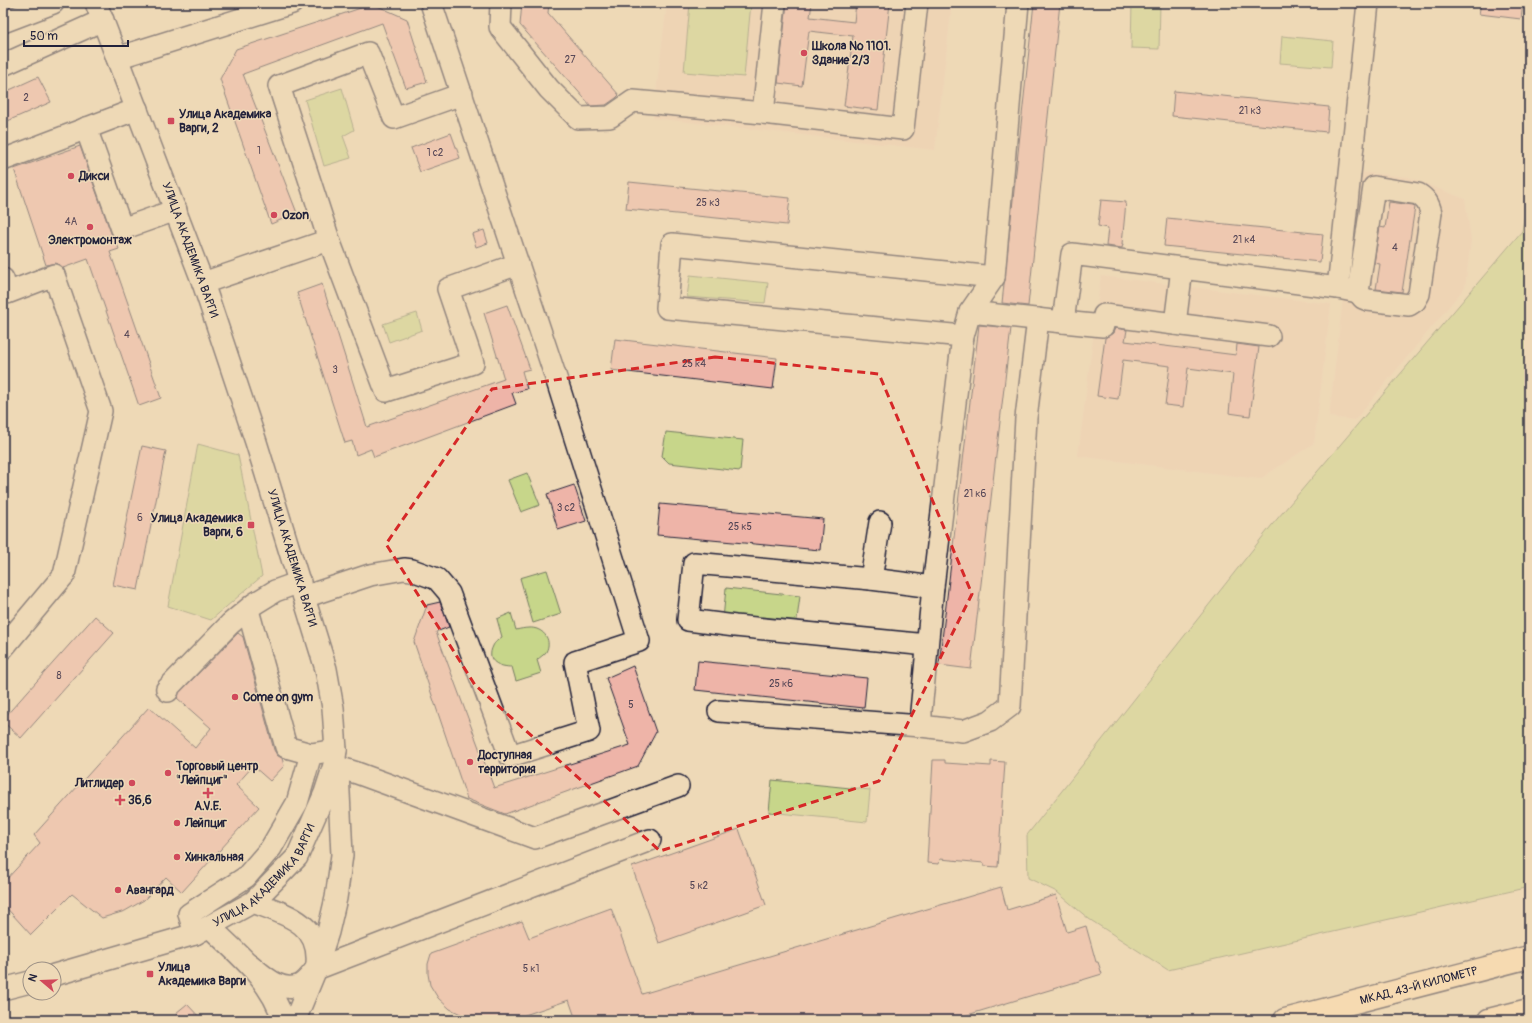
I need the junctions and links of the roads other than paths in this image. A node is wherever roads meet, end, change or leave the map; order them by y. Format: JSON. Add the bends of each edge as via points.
{"nodes":[{"id":1,"x":53,"y":3,"type":"edge"},
{"id":2,"x":292,"y":3,"type":"edge"},
{"id":3,"x":431,"y":3,"type":"edge"},
{"id":4,"x":501,"y":3,"type":"edge"},
{"id":5,"x":775,"y":3,"type":"edge"},
{"id":6,"x":917,"y":3,"type":"edge"},
{"id":7,"x":1018,"y":3,"type":"edge"},
{"id":8,"x":1368,"y":3,"type":"edge"},
{"id":9,"x":99,"y":12,"type":"edge"},
{"id":10,"x":3,"y":22,"type":"edge"},
{"id":11,"x":117,"y":58,"type":"junction"},
{"id":12,"x":3,"y":65,"type":"edge"},
{"id":13,"x":462,"y":94,"type":"junction"},
{"id":14,"x":137,"y":109,"type":"junction"},
{"id":15,"x":763,"y":113,"type":"junction"},
{"id":16,"x":86,"y":128,"type":"junction"},
{"id":17,"x":3,"y":160,"type":"edge"},
{"id":18,"x":1349,"y":178,"type":"junction"},
{"id":19,"x":1374,"y":187,"type":"junction"},
{"id":20,"x":176,"y":210,"type":"junction"},
{"id":21,"x":329,"y":240,"type":"junction"},
{"id":22,"x":518,"y":264,"type":"junction"},
{"id":23,"x":1182,"y":268,"type":"junction"},
{"id":24,"x":994,"y":277,"type":"junction"},
{"id":25,"x":3,"y":279,"type":"edge"},
{"id":26,"x":203,"y":283,"type":"junction"},
{"id":27,"x":1338,"y":288,"type":"junction"},
{"id":28,"x":1358,"y":292,"type":"junction"},
{"id":29,"x":970,"y":312,"type":"junction"},
{"id":30,"x":1038,"y":319,"type":"junction"},
{"id":31,"x":1063,"y":322,"type":"junction"},
{"id":32,"x":1175,"y":324,"type":"junction"},
{"id":33,"x":963,"y":336,"type":"junction"},
{"id":34,"x":1270,"y":336,"type":"dead end"},
{"id":35,"x":880,"y":522,"type":"dead end"},
{"id":36,"x":871,"y":579,"type":"junction"},
{"id":37,"x":933,"y":587,"type":"junction"},
{"id":38,"x":302,"y":590,"type":"junction"},
{"id":39,"x":248,"y":610,"type":"junction"},
{"id":40,"x":927,"y":645,"type":"junction"},
{"id":41,"x":3,"y":648,"type":"edge"},
{"id":42,"x":168,"y":691,"type":"dead end"},
{"id":43,"x":719,"y":711,"type":"dead end"},
{"id":44,"x":921,"y":726,"type":"junction"},
{"id":45,"x":336,"y":750,"type":"junction"},
{"id":46,"x":311,"y":754,"type":"junction"},
{"id":47,"x":678,"y":786,"type":"dead end"},
{"id":48,"x":650,"y":840,"type":"dead end"},
{"id":49,"x":253,"y":902,"type":"junction"},
{"id":50,"x":203,"y":930,"type":"junction"},
{"id":51,"x":1529,"y":957,"type":"edge"},
{"id":52,"x":249,"y":964,"type":"junction"},
{"id":53,"x":316,"y":969,"type":"junction"},
{"id":54,"x":62,"y":973,"type":"edge"},
{"id":55,"x":22,"y":984,"type":"edge"},
{"id":56,"x":3,"y":989,"type":"edge"},
{"id":57,"x":1529,"y":1010,"type":"edge"},
{"id":58,"x":283,"y":1020,"type":"edge"},
{"id":59,"x":295,"y":1020,"type":"edge"},
{"id":60,"x":1285,"y":1020,"type":"edge"},
{"id":61,"x":1489,"y":1020,"type":"edge"}],
"edges":[{"from":1,"to":10,"type":"street"},
{"from":2,"to":11,"type":"street"},
{"from":3,"to":13,"type":"street"},
{"from":4,"to":15,"type":"street","via":[[500,27],[549,89],[578,118],[610,117],[633,101]]},
{"from":5,"to":15,"type":"street"},
{"from":6,"to":15,"type":"street","via":[[903,129]]},
{"from":7,"to":24,"type":"street"},
{"from":8,"to":18,"type":"street"},
{"from":9,"to":11,"type":"street","name":"УЛИЦА АКАДЕМИКА ВАРГИ"},
{"from":9,"to":12,"type":"street"},
{"from":11,"to":14,"type":"street","name":"УЛИЦА АКАДЕМИКА ВАРГИ"},
{"from":13,"to":21,"type":"street","via":[[394,118],[368,52],[279,86]]},
{"from":13,"to":22,"type":"street"},
{"from":14,"to":16,"type":"street"},
{"from":14,"to":20,"type":"street","name":"УЛИЦА АКАДЕМИКА ВАРГИ"},
{"from":16,"to":17,"type":"street"},
{"from":16,"to":20,"type":"street","via":[[122,229]]},
{"from":18,"to":19,"type":"street"},
{"from":18,"to":27,"type":"street"},
{"from":19,"to":28,"type":"street"},
{"from":19,"to":28,"type":"street","via":[[1418,194],[1429,205],[1431,213],[1419,294],[1410,305],[1404,305],[1368,300]]},
{"from":20,"to":26,"type":"street","name":"УЛИЦА АКАДЕМИКА ВАРГИ"},
{"from":21,"to":22,"type":"street","via":[[386,391],[473,363],[448,289]]},
{"from":21,"to":26,"type":"street"},
{"from":22,"to":38,"type":"street","via":[[639,641],[575,662],[589,731],[510,756],[449,593],[437,579],[404,569]]},
{"from":23,"to":27,"type":"street"},
{"from":23,"to":31,"type":"street","via":[[1072,254]]},
{"from":23,"to":32,"type":"street"},
{"from":24,"to":29,"type":"street"},
{"from":24,"to":33,"type":"street","via":[[672,244],[667,308]]},
{"from":25,"to":41,"type":"street","via":[[7,293],[54,275],[100,411],[64,574]]},
{"from":26,"to":38,"type":"street","name":"УЛИЦА АКАДЕМИКА ВАРГИ"},
{"from":27,"to":28,"type":"street"},
{"from":29,"to":30,"type":"street"},
{"from":29,"to":33,"type":"street"},
{"from":30,"to":31,"type":"street"},
{"from":30,"to":44,"type":"street","via":[[1026,418],[1010,706],[990,721],[963,731]]},
{"from":31,"to":32,"type":"street","via":[[1103,326],[1104,315]]},
{"from":32,"to":34,"type":"street"},
{"from":33,"to":37,"type":"street"},
{"from":35,"to":36,"type":"street"},
{"from":36,"to":37,"type":"street"},
{"from":36,"to":40,"type":"street","via":[[694,563],[688,620]]},
{"from":37,"to":40,"type":"street"},
{"from":38,"to":39,"type":"street","via":[[275,591]]},
{"from":38,"to":45,"type":"street","name":"УЛИЦА АКАДЕМИКА ВАРГИ","via":[[326,669],[333,708]]},
{"from":39,"to":42,"type":"street","via":[[230,624],[177,678]]},
{"from":39,"to":46,"type":"street","via":[[286,747]]},
{"from":40,"to":44,"type":"street"},
{"from":43,"to":44,"type":"street"},
{"from":45,"to":46,"type":"street"},
{"from":45,"to":47,"type":"street","via":[[357,773],[535,838]]},
{"from":45,"to":49,"type":"street","name":"УЛИЦА АКАДЕМИКА ВАРГИ","via":[[326,793],[297,857]]},
{"from":45,"to":53,"type":"street","via":[[342,855],[336,898]]},
{"from":46,"to":50,"type":"street","via":[[297,803],[271,848],[246,877],[189,914]]},
{"from":48,"to":53,"type":"street"},
{"from":49,"to":50,"type":"street","name":"УЛИЦА АКАДЕМИКА ВАРГИ"},
{"from":49,"to":53,"type":"street","via":[[289,916],[304,926],[313,937],[318,952]]},
{"from":50,"to":52,"type":"street"},
{"from":50,"to":54,"type":"street","name":"УЛИЦА АКАДЕМИКА ВАРГИ"},
{"from":51,"to":60,"type":"highway","name":"МКАД, 43-Й КИЛОМЕТР"},
{"from":52,"to":53,"type":"street","via":[[268,980],[286,988],[301,985]]},
{"from":52,"to":58,"type":"street","via":[[280,1006]]},
{"from":53,"to":59,"type":"street"},
{"from":55,"to":56,"type":"street"},
{"from":57,"to":61,"type":"highway"}]}
